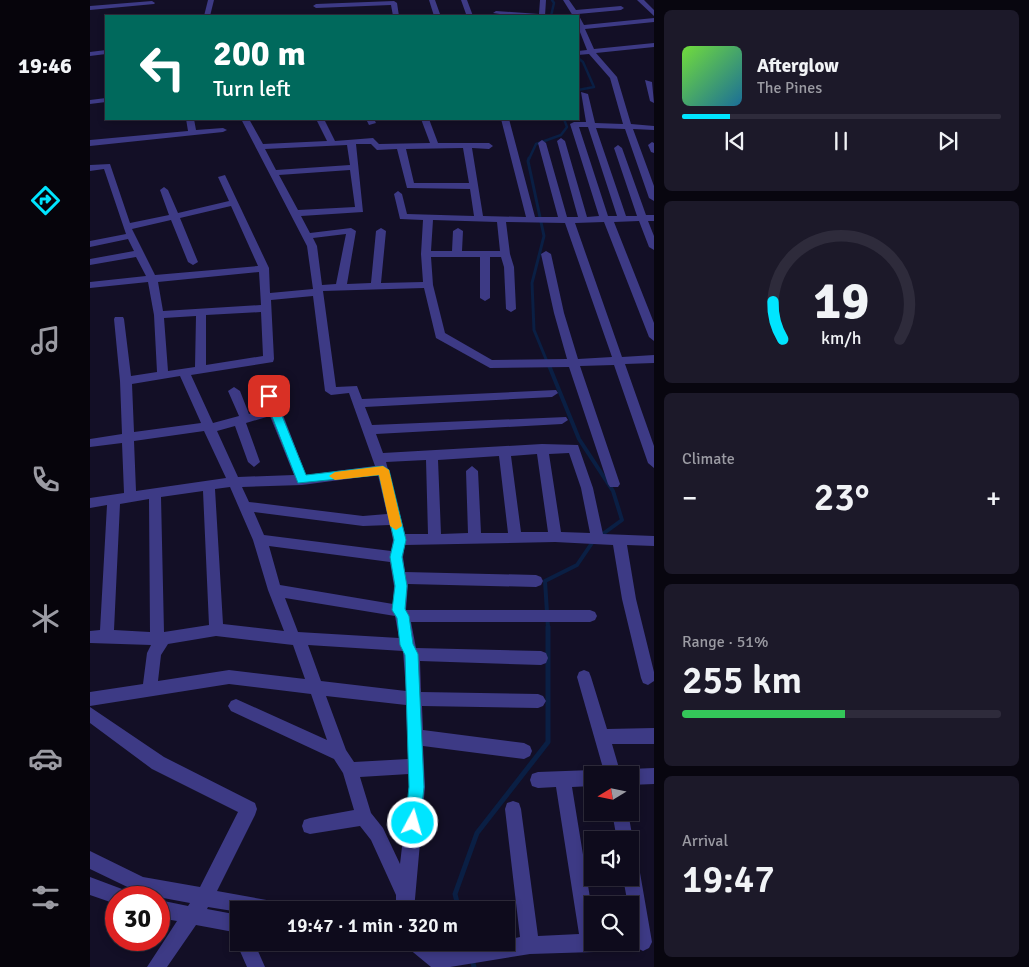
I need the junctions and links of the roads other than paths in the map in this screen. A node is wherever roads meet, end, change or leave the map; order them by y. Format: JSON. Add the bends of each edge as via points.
{"nodes":[{"id":1,"x":211,"y":0,"type":"edge"},
{"id":2,"x":432,"y":0,"type":"edge"},
{"id":3,"x":464,"y":0,"type":"edge"},
{"id":4,"x":543,"y":0,"type":"edge"},
{"id":5,"x":566,"y":0,"type":"edge"},
{"id":6,"x":640,"y":0,"type":"edge"},
{"id":7,"x":316,"y":3,"type":"edge"},
{"id":8,"x":152,"y":4,"type":"edge"},
{"id":9,"x":604,"y":4,"type":"dead end"},
{"id":10,"x":119,"y":6,"type":"junction"},
{"id":11,"x":90,"y":8,"type":"edge"},
{"id":12,"x":620,"y":8,"type":"dead end"},
{"id":13,"x":496,"y":13,"type":"dead end"},
{"id":14,"x":654,"y":14,"type":"edge"},
{"id":15,"x":120,"y":15,"type":"edge"},
{"id":16,"x":207,"y":15,"type":"edge"},
{"id":17,"x":396,"y":15,"type":"edge"},
{"id":18,"x":438,"y":15,"type":"edge"},
{"id":19,"x":470,"y":15,"type":"edge"},
{"id":20,"x":527,"y":15,"type":"edge"},
{"id":21,"x":542,"y":15,"type":"edge"},
{"id":22,"x":575,"y":15,"type":"edge"},
{"id":23,"x":578,"y":15,"type":"edge"},
{"id":24,"x":579,"y":15,"type":"edge"},
{"id":25,"x":579,"y":16,"type":"edge"},
{"id":26,"x":654,"y":20,"type":"edge"},
{"id":27,"x":579,"y":23,"type":"edge"},
{"id":28,"x":654,"y":45,"type":"edge"},
{"id":29,"x":591,"y":50,"type":"junction"},
{"id":30,"x":579,"y":51,"type":"edge"},
{"id":31,"x":105,"y":52,"type":"edge"},
{"id":32,"x":90,"y":54,"type":"edge"},
{"id":33,"x":648,"y":82,"type":"dead end"},
{"id":34,"x":584,"y":94,"type":"dead end"},
{"id":35,"x":105,"y":96,"type":"edge"},
{"id":36,"x":90,"y":97,"type":"edge"},
{"id":37,"x":105,"y":100,"type":"edge"},
{"id":38,"x":654,"y":101,"type":"edge"},
{"id":39,"x":90,"y":102,"type":"edge"},
{"id":40,"x":190,"y":120,"type":"edge"},
{"id":41,"x":246,"y":120,"type":"edge"},
{"id":42,"x":320,"y":120,"type":"edge"},
{"id":43,"x":425,"y":120,"type":"edge"},
{"id":44,"x":505,"y":120,"type":"edge"},
{"id":45,"x":590,"y":125,"type":"junction"},
{"id":46,"x":628,"y":127,"type":"junction"},
{"id":47,"x":654,"y":128,"type":"edge"},
{"id":48,"x":223,"y":130,"type":"dead end"},
{"id":49,"x":192,"y":132,"type":"junction"},
{"id":50,"x":561,"y":141,"type":"dead end"},
{"id":51,"x":351,"y":142,"type":"junction"},
{"id":52,"x":90,"y":143,"type":"edge"},
{"id":53,"x":332,"y":143,"type":"junction"},
{"id":54,"x":542,"y":143,"type":"dead end"},
{"id":55,"x":435,"y":145,"type":"junction"},
{"id":56,"x":401,"y":146,"type":"junction"},
{"id":57,"x":467,"y":146,"type":"junction"},
{"id":58,"x":489,"y":146,"type":"dead end"},
{"id":59,"x":260,"y":147,"type":"junction"},
{"id":60,"x":618,"y":148,"type":"dead end"},
{"id":61,"x":354,"y":166,"type":"junction"},
{"id":62,"x":90,"y":168,"type":"edge"},
{"id":63,"x":273,"y":173,"type":"junction"},
{"id":64,"x":222,"y":177,"type":"dead end"},
{"id":65,"x":474,"y":186,"type":"junction"},
{"id":66,"x":164,"y":190,"type":"dead end"},
{"id":67,"x":398,"y":194,"type":"dead end"},
{"id":68,"x":654,"y":198,"type":"edge"},
{"id":69,"x":234,"y":203,"type":"junction"},
{"id":70,"x":295,"y":214,"type":"junction"},
{"id":71,"x":175,"y":217,"type":"junction"},
{"id":72,"x":428,"y":218,"type":"junction"},
{"id":73,"x":622,"y":218,"type":"junction"},
{"id":74,"x":642,"y":218,"type":"junction"},
{"id":75,"x":654,"y":218,"type":"edge"},
{"id":76,"x":479,"y":219,"type":"junction"},
{"id":77,"x":501,"y":219,"type":"junction"},
{"id":78,"x":535,"y":219,"type":"junction"},
{"id":79,"x":583,"y":219,"type":"junction"},
{"id":80,"x":606,"y":219,"type":"junction"},
{"id":81,"x":566,"y":220,"type":"junction"},
{"id":82,"x":381,"y":231,"type":"dead end"},
{"id":83,"x":129,"y":232,"type":"junction"},
{"id":84,"x":458,"y":232,"type":"dead end"},
{"id":85,"x":307,"y":236,"type":"junction"},
{"id":86,"x":90,"y":244,"type":"edge"},
{"id":87,"x":654,"y":247,"type":"edge"},
{"id":88,"x":140,"y":253,"type":"junction"},
{"id":89,"x":426,"y":254,"type":"junction"},
{"id":90,"x":457,"y":254,"type":"junction"},
{"id":91,"x":485,"y":254,"type":"junction"},
{"id":92,"x":505,"y":254,"type":"junction"},
{"id":93,"x":546,"y":254,"type":"dead end"},
{"id":94,"x":90,"y":262,"type":"edge"},
{"id":95,"x":193,"y":262,"type":"dead end"},
{"id":96,"x":264,"y":268,"type":"junction"},
{"id":97,"x":152,"y":279,"type":"junction"},
{"id":98,"x":90,"y":285,"type":"edge"},
{"id":99,"x":428,"y":285,"type":"junction"},
{"id":100,"x":376,"y":286,"type":"junction"},
{"id":101,"x":341,"y":287,"type":"junction"},
{"id":102,"x":318,"y":290,"type":"junction"},
{"id":103,"x":485,"y":298,"type":"dead end"},
{"id":104,"x":267,"y":302,"type":"junction"},
{"id":105,"x":510,"y":309,"type":"dead end"},
{"id":106,"x":201,"y":312,"type":"junction"},
{"id":107,"x":159,"y":315,"type":"junction"},
{"id":108,"x":119,"y":319,"type":"dead end"},
{"id":109,"x":654,"y":337,"type":"edge"},
{"id":110,"x":654,"y":359,"type":"edge"},
{"id":111,"x":618,"y":361,"type":"junction"},
{"id":112,"x":574,"y":363,"type":"junction"},
{"id":113,"x":200,"y":370,"type":"junction"},
{"id":114,"x":184,"y":372,"type":"junction"},
{"id":115,"x":163,"y":375,"type":"junction"},
{"id":116,"x":126,"y":381,"type":"junction"},
{"id":117,"x":266,"y":384,"type":"dead end"},
{"id":118,"x":234,"y":391,"type":"dead end"},
{"id":119,"x":552,"y":393,"type":"dead end"},
{"id":120,"x":358,"y":403,"type":"junction"},
{"id":121,"x":274,"y":411,"type":"junction"},
{"id":122,"x":242,"y":420,"type":"junction"},
{"id":123,"x":562,"y":420,"type":"dead end"},
{"id":124,"x":208,"y":428,"type":"junction"},
{"id":125,"x":368,"y":430,"type":"junction"},
{"id":126,"x":128,"y":438,"type":"junction"},
{"id":127,"x":90,"y":443,"type":"edge"},
{"id":128,"x":542,"y":449,"type":"junction"},
{"id":129,"x":504,"y":451,"type":"junction"},
{"id":130,"x":432,"y":455,"type":"junction"},
{"id":131,"x":254,"y":462,"type":"dead end"},
{"id":132,"x":654,"y":463,"type":"edge"},
{"id":133,"x":381,"y":464,"type":"junction"},
{"id":134,"x":472,"y":470,"type":"dead end"},
{"id":135,"x":302,"y":480,"type":"junction"},
{"id":136,"x":233,"y":482,"type":"junction"},
{"id":137,"x":614,"y":484,"type":"dead end"},
{"id":138,"x":209,"y":486,"type":"junction"},
{"id":139,"x":155,"y":494,"type":"junction"},
{"id":140,"x":130,"y":497,"type":"junction"},
{"id":141,"x":114,"y":499,"type":"junction"},
{"id":142,"x":90,"y":503,"type":"edge"},
{"id":143,"x":243,"y":506,"type":"junction"},
{"id":144,"x":395,"y":519,"type":"junction"},
{"id":145,"x":556,"y":537,"type":"junction"},
{"id":146,"x":515,"y":538,"type":"junction"},
{"id":147,"x":605,"y":538,"type":"junction"},
{"id":148,"x":435,"y":539,"type":"junction"},
{"id":149,"x":475,"y":539,"type":"junction"},
{"id":150,"x":260,"y":540,"type":"junction"},
{"id":151,"x":400,"y":540,"type":"junction"},
{"id":152,"x":654,"y":543,"type":"edge"},
{"id":153,"x":396,"y":557,"type":"junction"},
{"id":154,"x":399,"y":578,"type":"junction"},
{"id":155,"x":536,"y":581,"type":"dead end"},
{"id":156,"x":275,"y":590,"type":"junction"},
{"id":157,"x":401,"y":613,"type":"junction"},
{"id":158,"x":590,"y":616,"type":"dead end"},
{"id":159,"x":216,"y":630,"type":"junction"},
{"id":160,"x":108,"y":636,"type":"junction"},
{"id":161,"x":90,"y":637,"type":"edge"},
{"id":162,"x":157,"y":639,"type":"junction"},
{"id":163,"x":296,"y":639,"type":"junction"},
{"id":164,"x":409,"y":649,"type":"junction"},
{"id":165,"x":541,"y":658,"type":"dead end"},
{"id":166,"x":584,"y":677,"type":"dead end"},
{"id":167,"x":648,"y":678,"type":"dead end"},
{"id":168,"x":317,"y":686,"type":"junction"},
{"id":169,"x":150,"y":689,"type":"junction"},
{"id":170,"x":90,"y":699,"type":"edge"},
{"id":171,"x":414,"y":699,"type":"junction"},
{"id":172,"x":538,"y":701,"type":"dead end"},
{"id":173,"x":236,"y":706,"type":"dead end"},
{"id":174,"x":90,"y":714,"type":"edge"},
{"id":175,"x":654,"y":736,"type":"edge"},
{"id":176,"x":415,"y":737,"type":"junction"},
{"id":177,"x":602,"y":737,"type":"junction"},
{"id":178,"x":524,"y":751,"type":"dead end"},
{"id":179,"x":340,"y":754,"type":"junction"},
{"id":180,"x":415,"y":766,"type":"junction"},
{"id":181,"x":610,"y":766,"type":"edge"},
{"id":182,"x":350,"y":770,"type":"junction"},
{"id":183,"x":654,"y":776,"type":"edge"},
{"id":184,"x":639,"y":777,"type":"edge"},
{"id":185,"x":584,"y":778,"type":"edge"},
{"id":186,"x":562,"y":779,"type":"junction"},
{"id":187,"x":538,"y":780,"type":"dead end"},
{"id":188,"x":513,"y":809,"type":"dead end"},
{"id":189,"x":364,"y":818,"type":"junction"},
{"id":190,"x":310,"y":826,"type":"dead end"},
{"id":191,"x":90,"y":860,"type":"edge"},
{"id":192,"x":90,"y":886,"type":"edge"},
{"id":193,"x":105,"y":891,"type":"edge"},
{"id":194,"x":405,"y":894,"type":"junction"},
{"id":195,"x":203,"y":899,"type":"junction"},
{"id":196,"x":405,"y":901,"type":"edge"},
{"id":197,"x":230,"y":903,"type":"edge"},
{"id":198,"x":170,"y":911,"type":"edge"},
{"id":199,"x":584,"y":913,"type":"edge"},
{"id":200,"x":191,"y":915,"type":"junction"},
{"id":201,"x":230,"y":923,"type":"edge"},
{"id":202,"x":584,"y":944,"type":"edge"},
{"id":203,"x":530,"y":945,"type":"junction"},
{"id":204,"x":249,"y":951,"type":"edge"},
{"id":205,"x":425,"y":951,"type":"edge"},
{"id":206,"x":439,"y":963,"type":"edge"},
{"id":207,"x":156,"y":967,"type":"edge"},
{"id":208,"x":256,"y":967,"type":"edge"}],
"edges":[{"from":1,"to":16,"type":"street"},
{"from":2,"to":18,"type":"street"},
{"from":3,"to":19,"type":"street"},
{"from":4,"to":21,"type":"street"},
{"from":5,"to":22,"type":"street"},
{"from":6,"to":14,"type":"street"},
{"from":7,"to":17,"type":"street","via":[[356,8],[394,3]]},
{"from":8,"to":10,"type":"street"},
{"from":9,"to":23,"type":"street"},
{"from":10,"to":11,"type":"street"},
{"from":10,"to":15,"type":"street"},
{"from":12,"to":24,"type":"street"},
{"from":13,"to":20,"type":"street"},
{"from":25,"to":26,"type":"street"},
{"from":27,"to":29,"type":"street"},
{"from":28,"to":29,"type":"street"},
{"from":29,"to":30,"type":"street"},
{"from":29,"to":46,"type":"street","via":[[615,81]]},
{"from":31,"to":32,"type":"street"},
{"from":33,"to":38,"type":"street"},
{"from":34,"to":45,"type":"street"},
{"from":35,"to":36,"type":"street"},
{"from":37,"to":39,"type":"street"},
{"from":40,"to":49,"type":"street"},
{"from":41,"to":59,"type":"street"},
{"from":42,"to":53,"type":"street"},
{"from":43,"to":55,"type":"street"},
{"from":44,"to":78,"type":"street"},
{"from":45,"to":46,"type":"street"},
{"from":45,"to":73,"type":"street"},
{"from":45,"to":80,"type":"street","via":[[574,124]]},
{"from":46,"to":47,"type":"street"},
{"from":46,"to":68,"type":"street"},
{"from":48,"to":49,"type":"street"},
{"from":49,"to":52,"type":"street"},
{"from":50,"to":79,"type":"street"},
{"from":51,"to":53,"type":"street"},
{"from":51,"to":56,"type":"street","via":[[373,141],[377,146]]},
{"from":51,"to":61,"type":"street"},
{"from":53,"to":59,"type":"street"},
{"from":54,"to":81,"type":"street"},
{"from":55,"to":56,"type":"street"},
{"from":55,"to":57,"type":"street"},
{"from":56,"to":65,"type":"street","via":[[410,186]]},
{"from":57,"to":58,"type":"street"},
{"from":57,"to":65,"type":"street"},
{"from":59,"to":63,"type":"street"},
{"from":60,"to":74,"type":"street"},
{"from":61,"to":63,"type":"street"},
{"from":61,"to":70,"type":"street","via":[[360,210]]},
{"from":62,"to":83,"type":"street","via":[[108,166]]},
{"from":63,"to":70,"type":"street"},
{"from":64,"to":69,"type":"street"},
{"from":65,"to":76,"type":"street"},
{"from":66,"to":71,"type":"street"},
{"from":67,"to":72,"type":"street","via":[[403,217]]},
{"from":69,"to":71,"type":"street"},
{"from":69,"to":96,"type":"street"},
{"from":70,"to":85,"type":"street"},
{"from":71,"to":83,"type":"street"},
{"from":71,"to":95,"type":"street"},
{"from":72,"to":76,"type":"street"},
{"from":72,"to":89,"type":"street"},
{"from":73,"to":74,"type":"street"},
{"from":73,"to":80,"type":"street"},
{"from":74,"to":75,"type":"street"},
{"from":74,"to":87,"type":"street"},
{"from":76,"to":77,"type":"street"},
{"from":77,"to":78,"type":"street"},
{"from":77,"to":92,"type":"street"},
{"from":78,"to":81,"type":"street"},
{"from":79,"to":80,"type":"street"},
{"from":79,"to":81,"type":"street"},
{"from":80,"to":109,"type":"street"},
{"from":81,"to":111,"type":"street"},
{"from":82,"to":100,"type":"street"},
{"from":83,"to":86,"type":"street"},
{"from":83,"to":88,"type":"street"},
{"from":84,"to":90,"type":"street"},
{"from":85,"to":101,"type":"street","via":[[351,232]]},
{"from":85,"to":102,"type":"street","via":[[312,246]]},
{"from":88,"to":94,"type":"street"},
{"from":88,"to":97,"type":"street"},
{"from":89,"to":90,"type":"street"},
{"from":89,"to":99,"type":"street"},
{"from":90,"to":91,"type":"street"},
{"from":91,"to":92,"type":"street"},
{"from":91,"to":103,"type":"street"},
{"from":92,"to":105,"type":"street","via":[[510,266]]},
{"from":93,"to":112,"type":"street"},
{"from":96,"to":97,"type":"street"},
{"from":96,"to":104,"type":"street"},
{"from":97,"to":98,"type":"street"},
{"from":97,"to":107,"type":"street"},
{"from":99,"to":100,"type":"street"},
{"from":99,"to":112,"type":"street","via":[[440,335],[490,364]]},
{"from":100,"to":101,"type":"street"},
{"from":101,"to":102,"type":"street"},
{"from":102,"to":104,"type":"street"},
{"from":102,"to":120,"type":"street","via":[[330,391],[353,389]]},
{"from":104,"to":106,"type":"street"},
{"from":104,"to":113,"type":"street","via":[[269,359]]},
{"from":106,"to":107,"type":"street"},
{"from":106,"to":113,"type":"street"},
{"from":107,"to":115,"type":"street"},
{"from":108,"to":116,"type":"street"},
{"from":110,"to":111,"type":"street"},
{"from":111,"to":112,"type":"street"},
{"from":111,"to":132,"type":"street"},
{"from":112,"to":137,"type":"street"},
{"from":113,"to":114,"type":"street"},
{"from":114,"to":115,"type":"street"},
{"from":114,"to":124,"type":"street"},
{"from":115,"to":116,"type":"street"},
{"from":116,"to":126,"type":"street"},
{"from":117,"to":121,"type":"street"},
{"from":118,"to":122,"type":"street"},
{"from":119,"to":120,"type":"street"},
{"from":120,"to":125,"type":"street"},
{"from":121,"to":122,"type":"street"},
{"from":121,"to":135,"type":"street"},
{"from":122,"to":124,"type":"street"},
{"from":122,"to":131,"type":"street"},
{"from":123,"to":125,"type":"street"},
{"from":124,"to":126,"type":"street"},
{"from":124,"to":136,"type":"street"},
{"from":125,"to":133,"type":"street"},
{"from":126,"to":127,"type":"street"},
{"from":126,"to":140,"type":"street"},
{"from":128,"to":129,"type":"street"},
{"from":128,"to":145,"type":"street"},
{"from":128,"to":147,"type":"street","via":[[574,448]]},
{"from":129,"to":130,"type":"street"},
{"from":129,"to":146,"type":"street"},
{"from":130,"to":133,"type":"street"},
{"from":130,"to":148,"type":"street"},
{"from":133,"to":135,"type":"street"},
{"from":133,"to":144,"type":"street"},
{"from":134,"to":149,"type":"street"},
{"from":135,"to":136,"type":"street"},
{"from":136,"to":138,"type":"street"},
{"from":136,"to":143,"type":"street"},
{"from":138,"to":139,"type":"street"},
{"from":138,"to":159,"type":"street"},
{"from":139,"to":140,"type":"street"},
{"from":139,"to":162,"type":"street"},
{"from":140,"to":141,"type":"street"},
{"from":141,"to":142,"type":"street"},
{"from":141,"to":160,"type":"street"},
{"from":143,"to":144,"type":"street","via":[[363,521]]},
{"from":143,"to":150,"type":"street"},
{"from":144,"to":151,"type":"street"},
{"from":145,"to":146,"type":"street"},
{"from":145,"to":147,"type":"street"},
{"from":146,"to":149,"type":"street"},
{"from":147,"to":152,"type":"street"},
{"from":147,"to":167,"type":"street","via":[[629,599]]},
{"from":148,"to":149,"type":"street"},
{"from":148,"to":151,"type":"street"},
{"from":150,"to":153,"type":"street"},
{"from":150,"to":156,"type":"street"},
{"from":151,"to":153,"type":"street"},
{"from":153,"to":154,"type":"street"},
{"from":154,"to":155,"type":"street"},
{"from":154,"to":157,"type":"street"},
{"from":156,"to":157,"type":"street"},
{"from":156,"to":163,"type":"street"},
{"from":157,"to":158,"type":"street"},
{"from":157,"to":164,"type":"street"},
{"from":159,"to":162,"type":"street"},
{"from":159,"to":163,"type":"street"},
{"from":160,"to":161,"type":"street"},
{"from":160,"to":162,"type":"street"},
{"from":162,"to":169,"type":"street","via":[[164,638],[154,653]]},
{"from":163,"to":164,"type":"street"},
{"from":163,"to":168,"type":"street"},
{"from":164,"to":165,"type":"street"},
{"from":164,"to":171,"type":"street"},
{"from":166,"to":177,"type":"street"},
{"from":168,"to":169,"type":"street","via":[[229,677]]},
{"from":168,"to":171,"type":"street"},
{"from":168,"to":179,"type":"street"},
{"from":169,"to":170,"type":"street"},
{"from":171,"to":172,"type":"street"},
{"from":171,"to":176,"type":"street"},
{"from":173,"to":179,"type":"street"},
{"from":174,"to":195,"type":"street","via":[[158,763],[249,809]]},
{"from":175,"to":177,"type":"street"},
{"from":176,"to":178,"type":"street"},
{"from":176,"to":180,"type":"street"},
{"from":177,"to":181,"type":"street"},
{"from":179,"to":182,"type":"street"},
{"from":180,"to":182,"type":"street"},
{"from":180,"to":194,"type":"street","via":[[416,787]]},
{"from":182,"to":189,"type":"street"},
{"from":183,"to":184,"type":"street"},
{"from":185,"to":186,"type":"street"},
{"from":186,"to":187,"type":"street"},
{"from":186,"to":199,"type":"street"},
{"from":188,"to":203,"type":"street"},
{"from":189,"to":190,"type":"street"},
{"from":189,"to":194,"type":"street","via":[[377,834]]},
{"from":191,"to":195,"type":"street","via":[[142,885]]},
{"from":192,"to":193,"type":"street"},
{"from":194,"to":196,"type":"street"},
{"from":195,"to":197,"type":"street"},
{"from":195,"to":200,"type":"street"},
{"from":198,"to":200,"type":"street"},
{"from":200,"to":201,"type":"street"},
{"from":200,"to":207,"type":"street"},
{"from":202,"to":203,"type":"street"},
{"from":203,"to":206,"type":"street","via":[[469,954]]},
{"from":204,"to":208,"type":"street"},
{"from":205,"to":206,"type":"street"}]}
